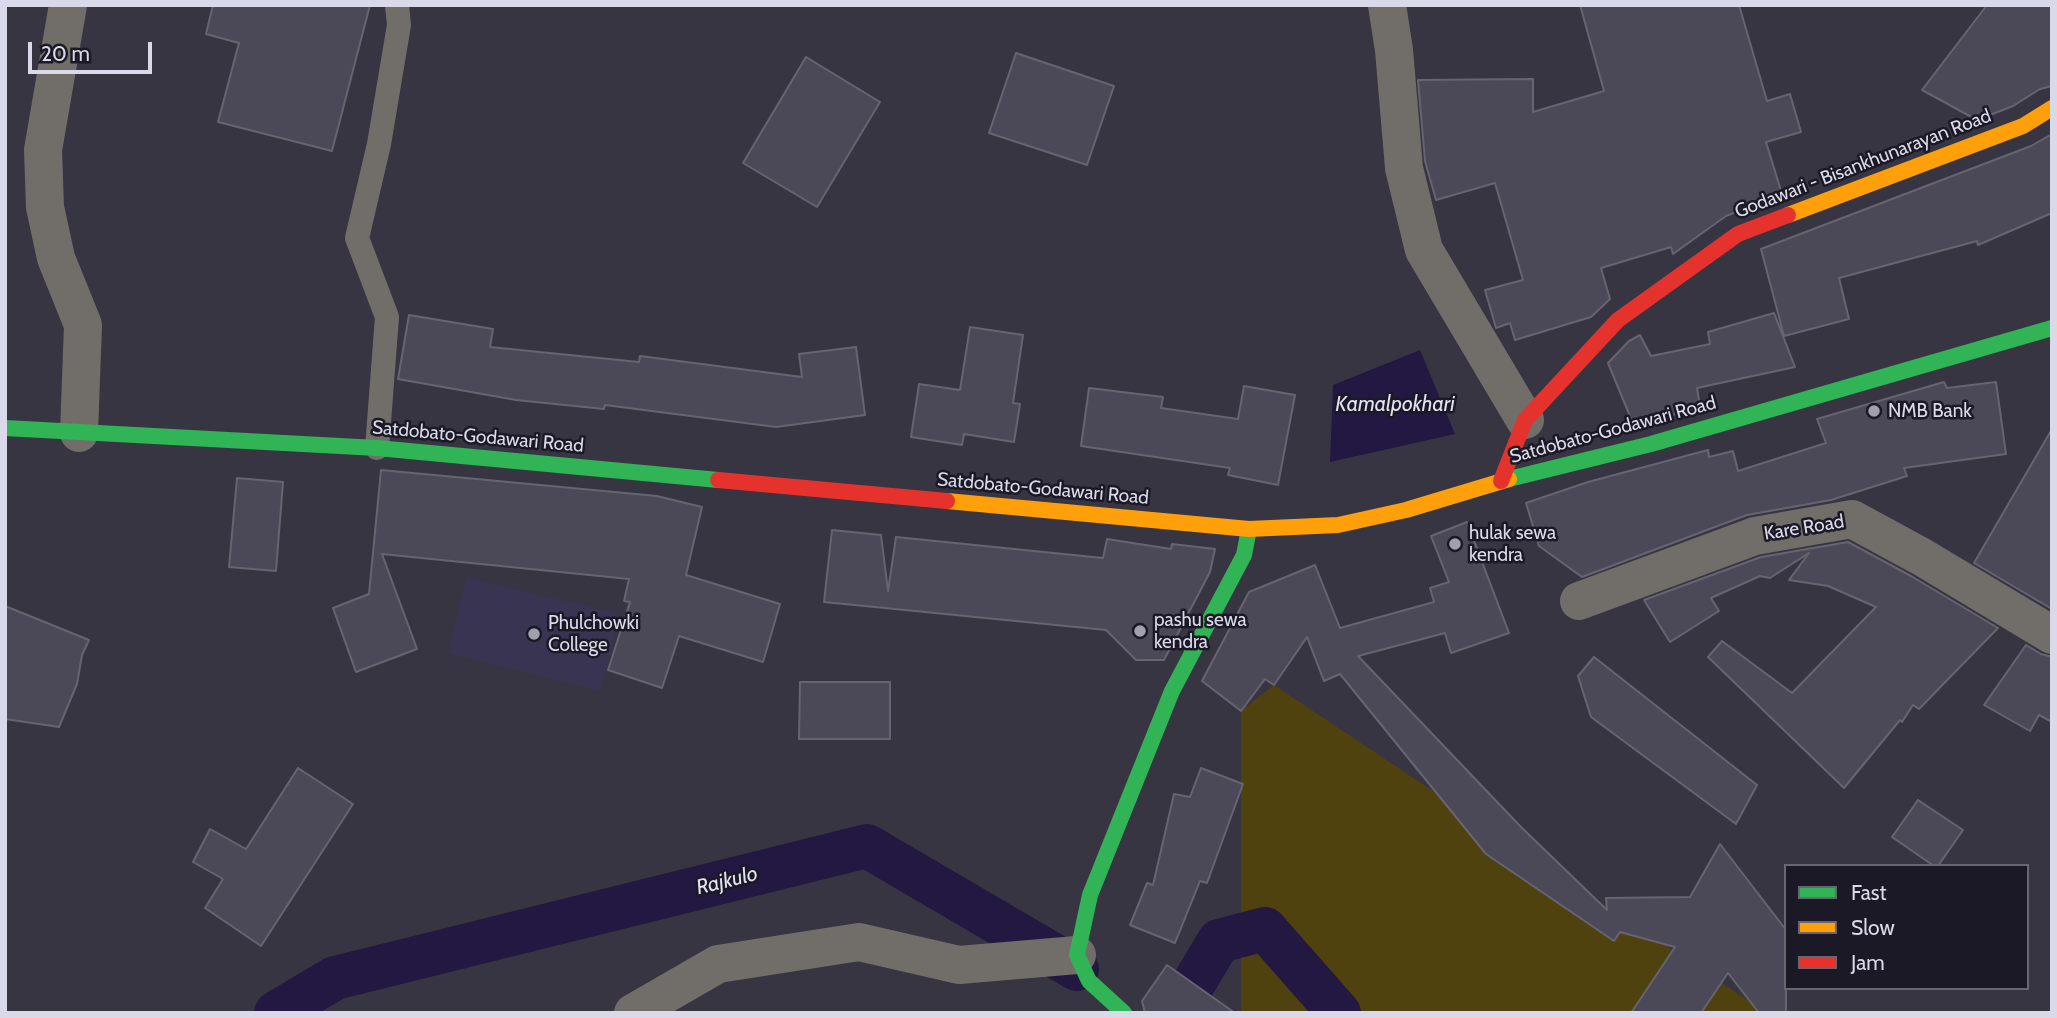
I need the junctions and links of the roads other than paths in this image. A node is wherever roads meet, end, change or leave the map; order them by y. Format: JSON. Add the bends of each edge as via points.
{"nodes":[{"id":1,"x":68,"y":5,"type":"edge"},
{"id":2,"x":397,"y":5,"type":"edge"},
{"id":3,"x":1387,"y":5,"type":"edge"},
{"id":4,"x":2052,"y":108,"type":"edge"},
{"id":5,"x":2052,"y":328,"type":"edge"},
{"id":6,"x":1525,"y":420,"type":"junction"},
{"id":7,"x":5,"y":428,"type":"edge"},
{"id":8,"x":79,"y":433,"type":"junction"},
{"id":9,"x":377,"y":448,"type":"junction"},
{"id":10,"x":1501,"y":481,"type":"junction"},
{"id":11,"x":1249,"y":530,"type":"junction"},
{"id":12,"x":1579,"y":601,"type":"dead end"},
{"id":13,"x":2052,"y":635,"type":"edge"},
{"id":14,"x":1077,"y":955,"type":"junction"},
{"id":15,"x":633,"y":1013,"type":"edge"},
{"id":16,"x":1124,"y":1013,"type":"edge"}],
"edges":[{"from":1,"to":8,"type":"street","via":[[43,162],[45,207],[56,258],[83,326]]},
{"from":2,"to":9,"type":"lane","via":[[399,25],[379,144],[357,238],[387,317]]},
{"from":3,"to":6,"type":"street","via":[[1404,168],[1424,250]]},
{"from":4,"to":6,"type":"street","name":"Godawari - Bisankhunarayan Road","via":[[2023,126],[1738,234],[1618,320]]},
{"from":5,"to":10,"type":"street","name":"Satdobato-Godawari Road","via":[[1651,444]]},
{"from":6,"to":10,"type":"street","name":"Godawari - Bisankhunarayan Road"},
{"from":7,"to":8,"type":"street","name":"Satdobato-Godawari Road"},
{"from":8,"to":9,"type":"street","name":"Satdobato-Godawari Road"},
{"from":9,"to":11,"type":"street","name":"Satdobato-Godawari Road"},
{"from":10,"to":11,"type":"street","name":"Satdobato-Godawari Road","via":[[1339,525]]},
{"from":11,"to":14,"type":"street","via":[[1244,555],[1172,691],[1090,895]]},
{"from":12,"to":13,"type":"street","name":"Kare Road","via":[[1755,536],[1852,519]]},
{"from":14,"to":15,"type":"street","via":[[959,965],[859,942],[718,964]]},
{"from":14,"to":16,"type":"street","via":[[1089,981]]}]}
